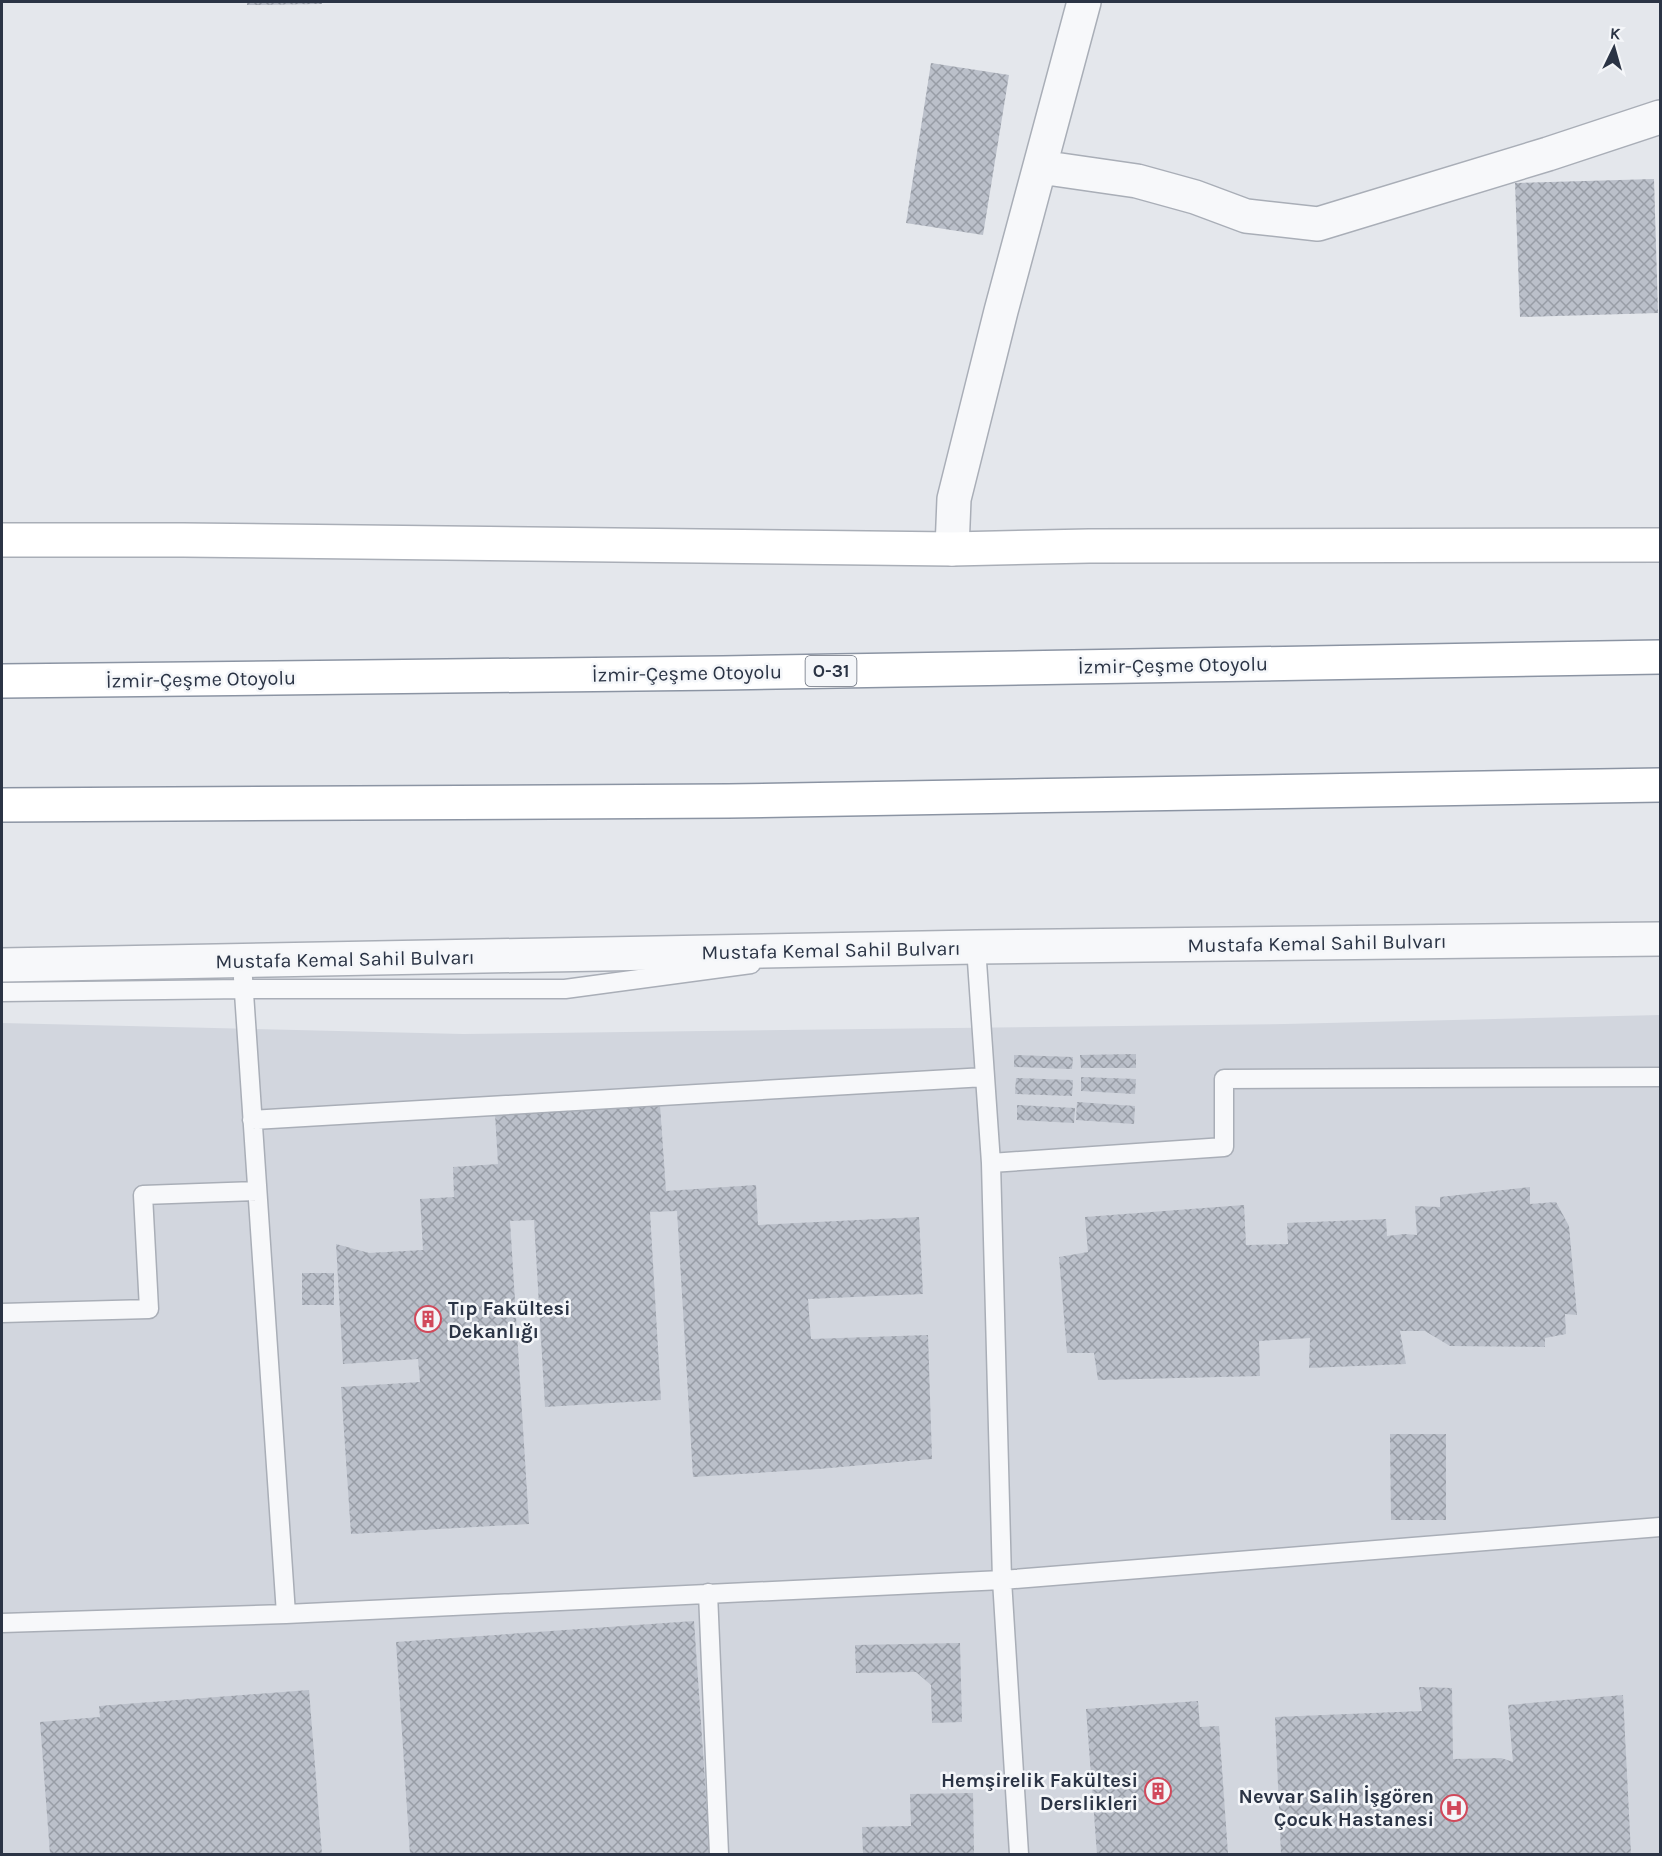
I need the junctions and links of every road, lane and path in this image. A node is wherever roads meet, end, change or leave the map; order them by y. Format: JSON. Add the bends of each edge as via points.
{"nodes":[{"id":1,"x":1084,"y":2,"type":"edge"},
{"id":2,"x":1660,"y":117,"type":"edge"},
{"id":3,"x":1040,"y":167,"type":"junction"},
{"id":4,"x":2,"y":540,"type":"edge"},
{"id":5,"x":1660,"y":545,"type":"edge"},
{"id":6,"x":952,"y":549,"type":"junction"},
{"id":7,"x":1660,"y":657,"type":"edge"},
{"id":8,"x":2,"y":681,"type":"edge"},
{"id":9,"x":1660,"y":785,"type":"edge"},
{"id":10,"x":2,"y":805,"type":"edge"},
{"id":11,"x":1660,"y":939,"type":"edge"},
{"id":12,"x":976,"y":947,"type":"junction"},
{"id":13,"x":2,"y":965,"type":"edge"},
{"id":14,"x":243,"y":975,"type":"junction"},
{"id":15,"x":2,"y":992,"type":"edge"},
{"id":16,"x":985,"y":1077,"type":"junction"},
{"id":17,"x":1660,"y":1077,"type":"edge"},
{"id":18,"x":252,"y":1120,"type":"junction"},
{"id":19,"x":991,"y":1163,"type":"junction"},
{"id":20,"x":257,"y":1191,"type":"junction"},
{"id":21,"x":2,"y":1313,"type":"edge"},
{"id":22,"x":1660,"y":1527,"type":"edge"},
{"id":23,"x":1002,"y":1580,"type":"junction"},
{"id":24,"x":708,"y":1593,"type":"junction"},
{"id":25,"x":286,"y":1614,"type":"junction"},
{"id":26,"x":2,"y":1623,"type":"edge"},
{"id":27,"x":719,"y":1854,"type":"edge"},
{"id":28,"x":1019,"y":1854,"type":"edge"}],
"edges":[{"from":1,"to":3,"type":"street"},
{"from":2,"to":3,"type":"street","via":[[1318,224],[1246,216],[1137,181]]},
{"from":3,"to":6,"type":"street","via":[[954,500]]},
{"from":4,"to":6,"type":"main road"},
{"from":5,"to":6,"type":"main road"},
{"from":7,"to":8,"type":"main road","name":"İzmir-Çeşme Otoyolu","number":"O-31"},
{"from":9,"to":10,"type":"main road","via":[[716,801]]},
{"from":11,"to":12,"type":"street","name":"Mustafa Kemal Sahil Bulvarı"},
{"from":12,"to":14,"type":"street","name":"Mustafa Kemal Sahil Bulvarı"},
{"from":12,"to":16,"type":"lane"},
{"from":13,"to":14,"type":"street","name":"Mustafa Kemal Sahil Bulvarı"},
{"from":14,"to":15,"type":"lane"},
{"from":14,"to":18,"type":"lane"},
{"from":16,"to":18,"type":"lane"},
{"from":16,"to":19,"type":"lane"},
{"from":17,"to":19,"type":"lane","via":[[1224,1079],[1224,1147]]},
{"from":18,"to":20,"type":"lane"},
{"from":19,"to":23,"type":"lane"},
{"from":20,"to":21,"type":"lane","via":[[143,1195],[149,1309]]},
{"from":20,"to":25,"type":"lane"},
{"from":22,"to":23,"type":"lane"},
{"from":23,"to":24,"type":"lane"},
{"from":23,"to":28,"type":"lane"},
{"from":24,"to":25,"type":"lane"},
{"from":24,"to":27,"type":"lane"},
{"from":25,"to":26,"type":"lane"}]}
